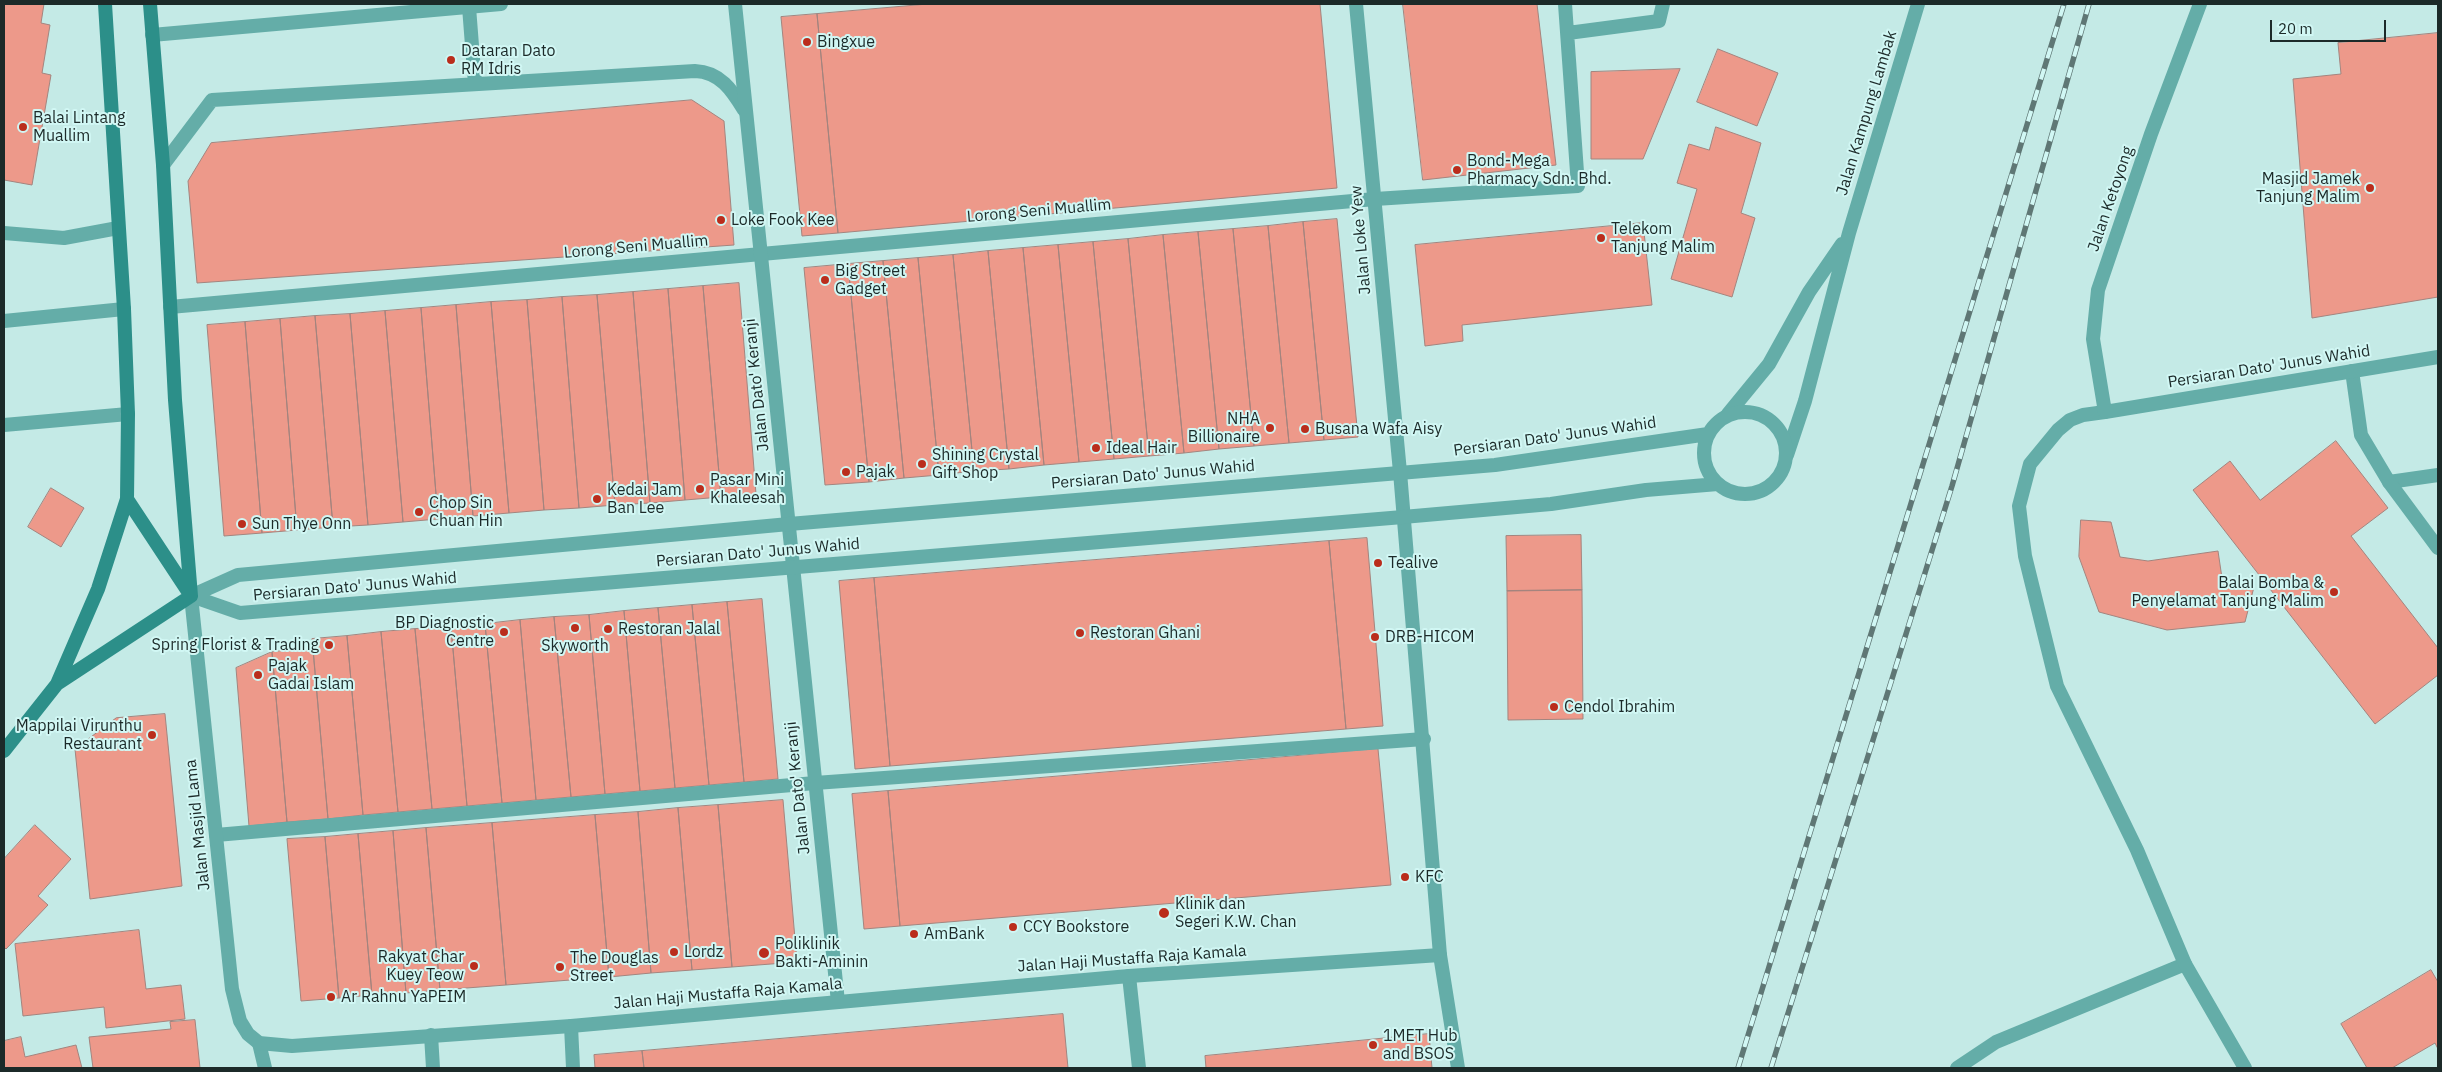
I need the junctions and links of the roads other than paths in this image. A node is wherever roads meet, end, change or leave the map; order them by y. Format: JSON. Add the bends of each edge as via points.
{"nodes":[{"id":1,"x":105,"y":4,"type":"edge"},
{"id":2,"x":150,"y":4,"type":"edge"},
{"id":3,"x":501,"y":4,"type":"edge"},
{"id":4,"x":735,"y":4,"type":"edge"},
{"id":5,"x":1356,"y":4,"type":"edge"},
{"id":6,"x":1565,"y":4,"type":"edge"},
{"id":7,"x":1663,"y":4,"type":"edge"},
{"id":8,"x":1918,"y":4,"type":"edge"},
{"id":9,"x":2200,"y":4,"type":"edge"},
{"id":10,"x":468,"y":7,"type":"junction"},
{"id":11,"x":1568,"y":33,"type":"junction"},
{"id":12,"x":152,"y":35,"type":"junction"},
{"id":13,"x":475,"y":84,"type":"junction"},
{"id":14,"x":744,"y":110,"type":"junction"},
{"id":15,"x":163,"y":166,"type":"junction"},
{"id":16,"x":1374,"y":199,"type":"junction"},
{"id":17,"x":118,"y":228,"type":"junction"},
{"id":18,"x":4,"y":233,"type":"edge"},
{"id":19,"x":1849,"y":233,"type":"junction"},
{"id":20,"x":760,"y":253,"type":"junction"},
{"id":21,"x":170,"y":308,"type":"junction"},
{"id":22,"x":124,"y":309,"type":"junction"},
{"id":23,"x":4,"y":321,"type":"edge"},
{"id":24,"x":2438,"y":357,"type":"edge"},
{"id":25,"x":2352,"y":371,"type":"junction"},
{"id":26,"x":2105,"y":412,"type":"junction"},
{"id":27,"x":128,"y":414,"type":"junction"},
{"id":28,"x":1728,"y":414,"type":"junction"},
{"id":29,"x":4,"y":425,"type":"edge"},
{"id":30,"x":1708,"y":434,"type":"junction"},
{"id":31,"x":1787,"y":455,"type":"junction"},
{"id":32,"x":1400,"y":472,"type":"junction"},
{"id":33,"x":2438,"y":475,"type":"edge"},
{"id":34,"x":2389,"y":482,"type":"junction"},
{"id":35,"x":1718,"y":484,"type":"junction"},
{"id":36,"x":127,"y":499,"type":"junction"},
{"id":37,"x":1403,"y":517,"type":"junction"},
{"id":38,"x":789,"y":524,"type":"junction"},
{"id":39,"x":2438,"y":548,"type":"edge"},
{"id":40,"x":793,"y":568,"type":"junction"},
{"id":41,"x":191,"y":596,"type":"junction"},
{"id":42,"x":57,"y":684,"type":"junction"},
{"id":43,"x":1424,"y":739,"type":"junction"},
{"id":44,"x":4,"y":751,"type":"edge"},
{"id":45,"x":815,"y":783,"type":"junction"},
{"id":46,"x":216,"y":835,"type":"junction"},
{"id":47,"x":1440,"y":955,"type":"junction"},
{"id":48,"x":2185,"y":964,"type":"junction"},
{"id":49,"x":1129,"y":976,"type":"junction"},
{"id":50,"x":838,"y":1002,"type":"junction"},
{"id":51,"x":571,"y":1026,"type":"junction"},
{"id":52,"x":431,"y":1035,"type":"junction"},
{"id":53,"x":259,"y":1043,"type":"junction"},
{"id":54,"x":265,"y":1068,"type":"edge"},
{"id":55,"x":433,"y":1068,"type":"edge"},
{"id":56,"x":573,"y":1068,"type":"edge"},
{"id":57,"x":1139,"y":1068,"type":"edge"},
{"id":58,"x":1458,"y":1068,"type":"edge"},
{"id":59,"x":1957,"y":1068,"type":"edge"},
{"id":60,"x":2245,"y":1068,"type":"edge"}],
"edges":[{"from":1,"to":17,"type":"main road"},
{"from":2,"to":12,"type":"main road"},
{"from":3,"to":10,"type":"street"},
{"from":4,"to":14,"type":"street","name":"Jalan Dato' Keranji"},
{"from":5,"to":16,"type":"street","name":"Jalan Loke Yew"},
{"from":6,"to":11,"type":"street"},
{"from":7,"to":11,"type":"street","via":[[1659,21]]},
{"from":8,"to":19,"type":"street","name":"Jalan Kampung Lambak"},
{"from":9,"to":26,"type":"street","name":"Jalan Ketoyong","via":[[2098,290],[2093,339]]},
{"from":10,"to":12,"type":"street"},
{"from":10,"to":13,"type":"street"},
{"from":11,"to":16,"type":"street","name":"Lorong Seni Muallim","via":[[1578,186]]},
{"from":12,"to":15,"type":"main road"},
{"from":13,"to":14,"type":"street","via":[[708,71],[729,86]]},
{"from":13,"to":15,"type":"street","via":[[212,100]]},
{"from":14,"to":20,"type":"street","name":"Jalan Dato' Keranji"},
{"from":15,"to":21,"type":"main road"},
{"from":16,"to":20,"type":"street","name":"Lorong Seni Muallim"},
{"from":16,"to":32,"type":"street","name":"Jalan Loke Yew"},
{"from":17,"to":18,"type":"street","via":[[64,238]]},
{"from":17,"to":22,"type":"main road"},
{"from":19,"to":28,"type":"street","name":"Jalan Kampung Lambak","via":[[1809,292],[1769,364]]},
{"from":19,"to":31,"type":"street","name":"Jalan Kampung Lambak","via":[[1805,401]]},
{"from":20,"to":21,"type":"street","name":"Lorong Seni Muallim"},
{"from":20,"to":38,"type":"street","name":"Jalan Dato' Keranji"},
{"from":21,"to":41,"type":"main road"},
{"from":22,"to":23,"type":"street"},
{"from":22,"to":27,"type":"main road"},
{"from":24,"to":25,"type":"street","name":"Persiaran Dato' Junus Wahid"},
{"from":25,"to":26,"type":"street","name":"Persiaran Dato' Junus Wahid"},
{"from":25,"to":34,"type":"street","via":[[2361,434]]},
{"from":26,"to":48,"type":"street","name":"Persiaran Dato' Junus Wahid","via":[[2070,420],[2030,464],[2019,506],[2025,556],[2058,686],[2137,850]]},
{"from":27,"to":29,"type":"street"},
{"from":27,"to":36,"type":"main road"},
{"from":28,"to":30,"type":"street","via":[[1716,422]]},
{"from":28,"to":31,"type":"street","via":[[1756,412],[1769,418],[1785,440]]},
{"from":30,"to":32,"type":"street","name":"Persiaran Dato' Junus Wahid","via":[[1495,466]]},
{"from":30,"to":35,"type":"street","via":[[1705,460]]},
{"from":31,"to":35,"type":"street","via":[[1778,480],[1768,488],[1742,495]]},
{"from":32,"to":37,"type":"street","name":"Jalan Loke Yew"},
{"from":32,"to":38,"type":"street","name":"Persiaran Dato' Junus Wahid"},
{"from":33,"to":34,"type":"street"},
{"from":34,"to":39,"type":"street"},
{"from":35,"to":37,"type":"street","name":"Persiaran Dato' Junus Wahid"},
{"from":36,"to":41,"type":"main road"},
{"from":36,"to":42,"type":"main road","via":[[98,589]]},
{"from":37,"to":40,"type":"street","name":"Persiaran Dato' Junus Wahid"},
{"from":37,"to":43,"type":"street","name":"Jalan Loke Yew"},
{"from":38,"to":40,"type":"street","name":"Jalan Dato' Keranji"},
{"from":38,"to":41,"type":"street","name":"Persiaran Dato' Junus Wahid","via":[[238,575]]},
{"from":40,"to":41,"type":"street","name":"Persiaran Dato' Junus Wahid","via":[[240,614]]},
{"from":40,"to":45,"type":"street","name":"Jalan Dato' Keranji"},
{"from":41,"to":42,"type":"main road"},
{"from":41,"to":46,"type":"street","name":"Jalan Masjid Lama"},
{"from":42,"to":44,"type":"main road"},
{"from":43,"to":45,"type":"street"},
{"from":43,"to":47,"type":"street","name":"Jalan Loke Yew"},
{"from":45,"to":46,"type":"street"},
{"from":45,"to":50,"type":"street","name":"Jalan Dato' Keranji"},
{"from":46,"to":53,"type":"street","name":"Jalan Masjid Lama","via":[[232,988],[240,1021]]},
{"from":47,"to":49,"type":"street","name":"Jalan Haji Mustaffa Raja Kamala"},
{"from":47,"to":58,"type":"street","name":"Jalan Loke Yew"},
{"from":48,"to":59,"type":"street","via":[[1996,1042]]},
{"from":48,"to":60,"type":"street","name":"Persiaran Dato' Junus Wahid"},
{"from":49,"to":50,"type":"street","name":"Jalan Haji Mustaffa Raja Kamala"},
{"from":49,"to":57,"type":"street"},
{"from":50,"to":51,"type":"street","name":"Jalan Haji Mustaffa Raja Kamala"},
{"from":51,"to":52,"type":"street","name":"Jalan Haji Mustaffa Raja Kamala"},
{"from":51,"to":56,"type":"street"},
{"from":52,"to":53,"type":"street","name":"Jalan Haji Mustaffa Raja Kamala","via":[[292,1046]]},
{"from":52,"to":55,"type":"street"},
{"from":53,"to":54,"type":"street"}]}
